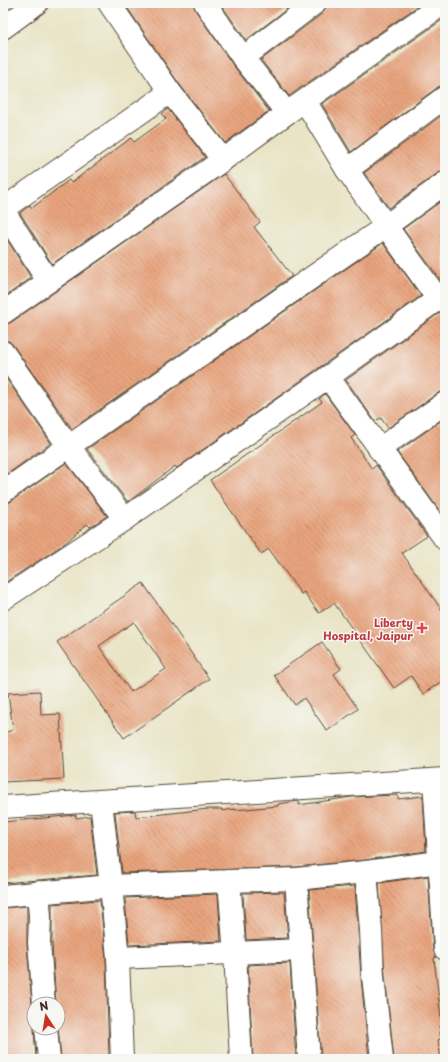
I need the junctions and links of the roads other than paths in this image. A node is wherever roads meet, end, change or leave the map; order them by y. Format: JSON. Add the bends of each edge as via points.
{"nodes":[{"id":1,"x":37,"y":3,"type":"edge"},
{"id":2,"x":109,"y":3,"type":"edge"},
{"id":3,"x":205,"y":3,"type":"edge"},
{"id":4,"x":444,"y":3,"type":"edge"},
{"id":5,"x":307,"y":5,"type":"edge"},
{"id":6,"x":3,"y":28,"type":"edge"},
{"id":7,"x":243,"y":58,"type":"junction"},
{"id":8,"x":170,"y":92,"type":"junction"},
{"id":9,"x":445,"y":97,"type":"edge"},
{"id":10,"x":296,"y":107,"type":"junction"},
{"id":11,"x":223,"y":160,"type":"junction"},
{"id":12,"x":347,"y":170,"type":"junction"},
{"id":13,"x":445,"y":183,"type":"edge"},
{"id":14,"x":3,"y":210,"type":"edge"},
{"id":15,"x":386,"y":226,"type":"junction"},
{"id":16,"x":48,"y":281,"type":"junction"},
{"id":17,"x":442,"y":297,"type":"edge"},
{"id":18,"x":3,"y":313,"type":"edge"},
{"id":19,"x":3,"y":352,"type":"edge"},
{"id":20,"x":328,"y":377,"type":"junction"},
{"id":21,"x":445,"y":403,"type":"edge"},
{"id":22,"x":69,"y":447,"type":"junction"},
{"id":23,"x":379,"y":448,"type":"junction"},
{"id":24,"x":5,"y":485,"type":"edge"},
{"id":25,"x":125,"y":519,"type":"junction"},
{"id":26,"x":445,"y":539,"type":"edge"},
{"id":27,"x":3,"y":599,"type":"edge"},
{"id":28,"x":439,"y":779,"type":"edge"},
{"id":29,"x":101,"y":802,"type":"junction"},
{"id":30,"x":3,"y":807,"type":"edge"},
{"id":31,"x":441,"y":866,"type":"edge"},
{"id":32,"x":366,"y":872,"type":"junction"},
{"id":33,"x":296,"y":879,"type":"junction"},
{"id":34,"x":230,"y":881,"type":"junction"},
{"id":35,"x":111,"y":886,"type":"junction"},
{"id":36,"x":38,"y":892,"type":"junction"},
{"id":37,"x":3,"y":896,"type":"edge"},
{"id":38,"x":302,"y":950,"type":"junction"},
{"id":39,"x":445,"y":950,"type":"edge"},
{"id":40,"x":236,"y":954,"type":"junction"},
{"id":41,"x":118,"y":958,"type":"junction"},
{"id":42,"x":43,"y":996,"type":"edge"},
{"id":43,"x":47,"y":1036,"type":"edge"},
{"id":44,"x":49,"y":1059,"type":"edge"},
{"id":45,"x":122,"y":1059,"type":"edge"},
{"id":46,"x":241,"y":1059,"type":"edge"},
{"id":47,"x":309,"y":1059,"type":"edge"},
{"id":48,"x":382,"y":1059,"type":"edge"}],
"edges":[{"from":1,"to":6,"type":"street"},
{"from":2,"to":8,"type":"street"},
{"from":3,"to":7,"type":"street"},
{"from":4,"to":10,"type":"street"},
{"from":5,"to":7,"type":"street"},
{"from":7,"to":10,"type":"street"},
{"from":8,"to":11,"type":"street"},
{"from":8,"to":14,"type":"street"},
{"from":9,"to":12,"type":"street"},
{"from":10,"to":11,"type":"street"},
{"from":10,"to":12,"type":"street"},
{"from":11,"to":16,"type":"street"},
{"from":12,"to":15,"type":"street"},
{"from":13,"to":15,"type":"street"},
{"from":14,"to":16,"type":"street"},
{"from":15,"to":17,"type":"street"},
{"from":15,"to":22,"type":"street"},
{"from":16,"to":18,"type":"street"},
{"from":17,"to":20,"type":"street"},
{"from":19,"to":22,"type":"street"},
{"from":20,"to":23,"type":"street"},
{"from":20,"to":25,"type":"street"},
{"from":21,"to":23,"type":"street"},
{"from":22,"to":24,"type":"street"},
{"from":22,"to":25,"type":"street"},
{"from":23,"to":26,"type":"street"},
{"from":25,"to":27,"type":"street"},
{"from":28,"to":29,"type":"street"},
{"from":28,"to":31,"type":"street"},
{"from":29,"to":30,"type":"street"},
{"from":29,"to":35,"type":"street"},
{"from":31,"to":32,"type":"street"},
{"from":31,"to":39,"type":"street"},
{"from":32,"to":33,"type":"street"},
{"from":32,"to":48,"type":"street"},
{"from":33,"to":34,"type":"street"},
{"from":33,"to":38,"type":"street"},
{"from":34,"to":35,"type":"street"},
{"from":34,"to":40,"type":"street"},
{"from":35,"to":36,"type":"street"},
{"from":35,"to":41,"type":"street"},
{"from":36,"to":37,"type":"street"},
{"from":36,"to":42,"type":"street"},
{"from":38,"to":40,"type":"street"},
{"from":38,"to":47,"type":"street"},
{"from":40,"to":41,"type":"street"},
{"from":40,"to":46,"type":"street"},
{"from":41,"to":45,"type":"street"},
{"from":43,"to":44,"type":"street"}]}
